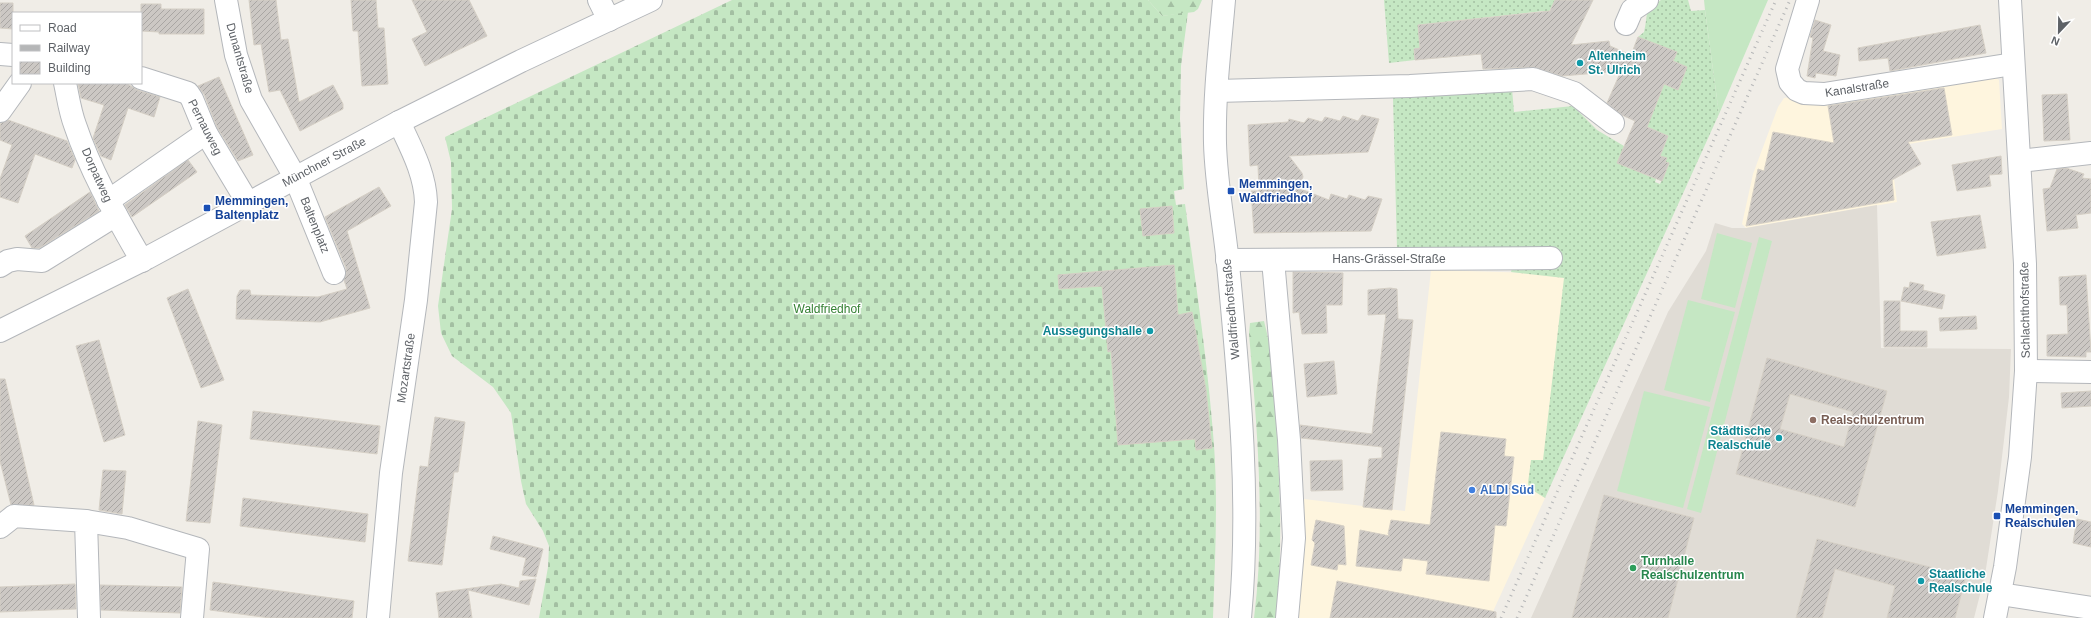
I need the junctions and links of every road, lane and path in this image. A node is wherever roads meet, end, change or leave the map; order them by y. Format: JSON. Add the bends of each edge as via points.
{"nodes":[{"id":1,"x":226,"y":0,"type":"edge"},
{"id":2,"x":599,"y":0,"type":"edge"},
{"id":3,"x":651,"y":0,"type":"edge"},
{"id":4,"x":1224,"y":0,"type":"edge"},
{"id":5,"x":1647,"y":0,"type":"edge"},
{"id":6,"x":1808,"y":0,"type":"edge"},
{"id":7,"x":2010,"y":0,"type":"edge"},
{"id":8,"x":609,"y":20,"type":"junction"},
{"id":9,"x":1626,"y":24,"type":"dead end"},
{"id":10,"x":0,"y":54,"type":"edge"},
{"id":11,"x":12,"y":55,"type":"edge"},
{"id":12,"x":2014,"y":64,"type":"junction"},
{"id":13,"x":142,"y":78,"type":"edge"},
{"id":14,"x":19,"y":84,"type":"edge"},
{"id":15,"x":65,"y":84,"type":"edge"},
{"id":16,"x":1217,"y":91,"type":"junction"},
{"id":17,"x":0,"y":112,"type":"edge"},
{"id":18,"x":399,"y":122,"type":"junction"},
{"id":19,"x":1613,"y":123,"type":"dead end"},
{"id":20,"x":206,"y":133,"type":"junction"},
{"id":21,"x":2091,"y":153,"type":"edge"},
{"id":22,"x":2020,"y":161,"type":"junction"},
{"id":23,"x":295,"y":177,"type":"junction"},
{"id":24,"x":248,"y":203,"type":"junction"},
{"id":25,"x":112,"y":208,"type":"junction"},
{"id":26,"x":1551,"y":258,"type":"dead end"},
{"id":27,"x":1227,"y":260,"type":"junction"},
{"id":28,"x":1273,"y":260,"type":"junction"},
{"id":29,"x":142,"y":261,"type":"junction"},
{"id":30,"x":0,"y":266,"type":"edge"},
{"id":31,"x":334,"y":273,"type":"dead end"},
{"id":32,"x":0,"y":331,"type":"edge"},
{"id":33,"x":2026,"y":371,"type":"junction"},
{"id":34,"x":2091,"y":372,"type":"edge"},
{"id":35,"x":5,"y":517,"type":"edge"},
{"id":36,"x":86,"y":521,"type":"junction"},
{"id":37,"x":2000,"y":594,"type":"junction"},
{"id":38,"x":2091,"y":608,"type":"edge"},
{"id":39,"x":89,"y":618,"type":"edge"},
{"id":40,"x":192,"y":618,"type":"edge"},
{"id":41,"x":378,"y":618,"type":"edge"},
{"id":42,"x":1240,"y":618,"type":"edge"},
{"id":43,"x":1287,"y":618,"type":"edge"},
{"id":44,"x":1995,"y":618,"type":"edge"}],
"edges":[{"from":1,"to":23,"type":"street","name":"Dunantstraße","via":[[236,55],[251,100]]},
{"from":2,"to":8,"type":"street"},
{"from":3,"to":8,"type":"street","name":"Münchner Straße"},
{"from":4,"to":16,"type":"street","name":"Waldfriedhofstraße"},
{"from":5,"to":9,"type":"street","via":[[1632,10]]},
{"from":6,"to":12,"type":"street","name":"Kanalstraße","via":[[1787,69],[1790,82],[1804,93],[1824,94]]},
{"from":7,"to":12,"type":"street","name":"Schlachthofstraße"},
{"from":8,"to":18,"type":"street","name":"Münchner Straße"},
{"from":10,"to":11,"type":"street"},
{"from":12,"to":22,"type":"street","name":"Schlachthofstraße"},
{"from":13,"to":20,"type":"street","name":"Pernauweg","via":[[188,93]]},
{"from":14,"to":17,"type":"street"},
{"from":15,"to":25,"type":"street","name":"Dorpatweg","via":[[75,124]]},
{"from":16,"to":19,"type":"street","via":[[1410,86],[1532,79],[1574,93]]},
{"from":16,"to":27,"type":"street","name":"Waldfriedhofstraße","via":[[1217,181]]},
{"from":18,"to":23,"type":"street","name":"Münchner Straße"},
{"from":18,"to":41,"type":"street","name":"Mozartstraße","via":[[420,167],[426,188],[426,202],[416,300],[391,473]]},
{"from":20,"to":24,"type":"street","name":"Pernauweg"},
{"from":20,"to":25,"type":"street"},
{"from":21,"to":22,"type":"street"},
{"from":22,"to":33,"type":"street","name":"Schlachthofstraße","via":[[2025,264]]},
{"from":23,"to":24,"type":"street","name":"Münchner Straße"},
{"from":23,"to":31,"type":"street","name":"Baltenplatz"},
{"from":24,"to":29,"type":"street","name":"Münchner Straße"},
{"from":25,"to":29,"type":"street","name":"Dorpatweg"},
{"from":25,"to":30,"type":"street","via":[[42,261],[8,260]]},
{"from":26,"to":28,"type":"street","name":"Hans-Grässel-Straße"},
{"from":27,"to":28,"type":"street","name":"Hans-Grässel-Straße"},
{"from":27,"to":42,"type":"street","name":"Waldfriedhofstraße","via":[[1244,475],[1244,570]]},
{"from":28,"to":43,"type":"street","via":[[1289,440],[1294,538]]},
{"from":29,"to":32,"type":"street","name":"Münchner Straße"},
{"from":33,"to":34,"type":"street"},
{"from":33,"to":37,"type":"street","name":"Schlachthofstraße","via":[[2020,457]]},
{"from":35,"to":36,"type":"street"},
{"from":36,"to":39,"type":"street"},
{"from":36,"to":40,"type":"street","via":[[128,528],[198,549]]},
{"from":37,"to":38,"type":"street"},
{"from":37,"to":44,"type":"street","name":"Schlachthofstraße"}]}
